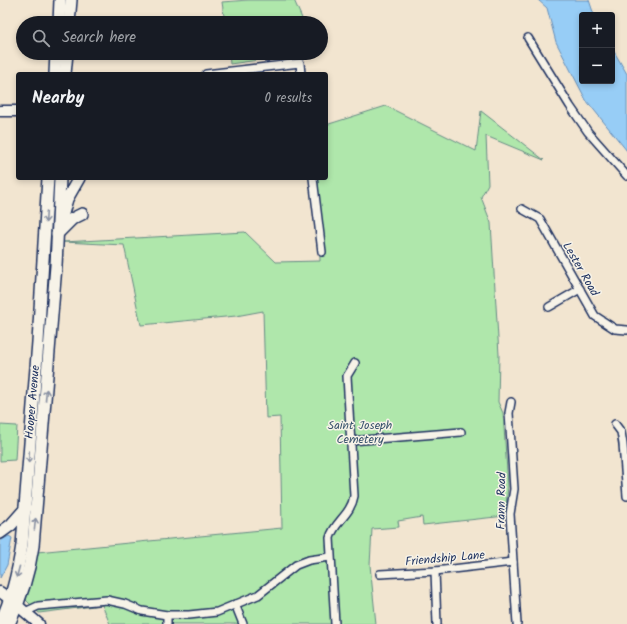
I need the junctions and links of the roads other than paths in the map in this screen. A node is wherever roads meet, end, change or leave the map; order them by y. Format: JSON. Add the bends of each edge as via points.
{"nodes":[{"id":1,"x":60,"y":0,"type":"edge"},
{"id":2,"x":71,"y":0,"type":"edge"},
{"id":3,"x":59,"y":16,"type":"edge"},
{"id":4,"x":70,"y":16,"type":"edge"},
{"id":5,"x":528,"y":38,"type":"dead end"},
{"id":6,"x":56,"y":60,"type":"edge"},
{"id":7,"x":66,"y":60,"type":"edge"},
{"id":8,"x":55,"y":72,"type":"edge"},
{"id":9,"x":65,"y":72,"type":"edge"},
{"id":10,"x":223,"y":72,"type":"edge"},
{"id":11,"x":301,"y":72,"type":"edge"},
{"id":12,"x":0,"y":111,"type":"edge"},
{"id":13,"x":16,"y":112,"type":"edge"},
{"id":14,"x":627,"y":176,"type":"edge"},
{"id":15,"x":48,"y":180,"type":"edge"},
{"id":16,"x":60,"y":180,"type":"edge"},
{"id":17,"x":79,"y":180,"type":"edge"},
{"id":18,"x":313,"y":180,"type":"edge"},
{"id":19,"x":522,"y":209,"type":"dead end"},
{"id":20,"x":82,"y":214,"type":"dead end"},
{"id":21,"x":57,"y":234,"type":"junction"},
{"id":22,"x":322,"y":252,"type":"dead end"},
{"id":23,"x":56,"y":258,"type":"junction"},
{"id":24,"x":580,"y":289,"type":"junction"},
{"id":25,"x":549,"y":307,"type":"dead end"},
{"id":26,"x":627,"y":330,"type":"edge"},
{"id":27,"x":38,"y":342,"type":"junction"},
{"id":28,"x":355,"y":363,"type":"dead end"},
{"id":29,"x":511,"y":402,"type":"dead end"},
{"id":30,"x":615,"y":424,"type":"dead end"},
{"id":31,"x":461,"y":432,"type":"dead end"},
{"id":32,"x":351,"y":440,"type":"junction"},
{"id":33,"x":627,"y":496,"type":"edge"},
{"id":34,"x":26,"y":508,"type":"junction"},
{"id":35,"x":0,"y":533,"type":"edge"},
{"id":36,"x":330,"y":557,"type":"junction"},
{"id":37,"x":513,"y":562,"type":"junction"},
{"id":38,"x":435,"y":571,"type":"junction"},
{"id":39,"x":380,"y":574,"type":"dead end"},
{"id":40,"x":0,"y":592,"type":"edge"},
{"id":41,"x":235,"y":604,"type":"junction"},
{"id":42,"x":18,"y":605,"type":"junction"},
{"id":43,"x":167,"y":615,"type":"junction"},
{"id":44,"x":0,"y":623,"type":"edge"},
{"id":45,"x":10,"y":624,"type":"edge"},
{"id":46,"x":39,"y":624,"type":"edge"},
{"id":47,"x":167,"y":624,"type":"edge"},
{"id":48,"x":243,"y":624,"type":"edge"},
{"id":49,"x":335,"y":624,"type":"edge"},
{"id":50,"x":437,"y":624,"type":"edge"},
{"id":51,"x":517,"y":624,"type":"edge"}],
"edges":[{"from":1,"to":3,"type":"main road"},
{"from":2,"to":4,"type":"main road"},
{"from":5,"to":14,"type":"street","via":[[588,132]]},
{"from":6,"to":8,"type":"main road"},
{"from":7,"to":9,"type":"main road"},
{"from":10,"to":11,"type":"street","via":[[300,63]]},
{"from":12,"to":13,"type":"street"},
{"from":15,"to":27,"type":"main road","name":"Hooper Avenue","one_way":true},
{"from":16,"to":21,"type":"main road","name":"Hooper Avenue"},
{"from":17,"to":21,"type":"main road","via":[[67,199]]},
{"from":18,"to":22,"type":"street"},
{"from":19,"to":24,"type":"street","name":"Lester Road","via":[[540,219]]},
{"from":20,"to":21,"type":"main road","via":[[72,219]]},
{"from":21,"to":23,"type":"main road","name":"Hooper Avenue"},
{"from":23,"to":27,"type":"main road","via":[[50,268]]},
{"from":42,"to":23,"type":"main road","name":"Hooper Avenue","one_way":true,"via":[[33,546]]},
{"from":24,"to":25,"type":"street"},
{"from":24,"to":26,"type":"street","name":"Lester Road","via":[[595,316],[615,329]]},
{"from":27,"to":34,"type":"main road","name":"Hooper Avenue","one_way":true},
{"from":28,"to":32,"type":"street","via":[[347,376]]},
{"from":29,"to":37,"type":"street","name":"Frann Road","via":[[509,413],[514,489],[510,514]]},
{"from":30,"to":33,"type":"street","via":[[623,444]]},
{"from":31,"to":32,"type":"street"},
{"from":32,"to":36,"type":"street","via":[[353,503],[331,532]]},
{"from":34,"to":35,"type":"main road","via":[[12,525]]},
{"from":34,"to":42,"type":"main road","name":"Hooper Avenue","one_way":true,"via":[[19,566]]},
{"from":36,"to":41,"type":"street","via":[[296,565],[258,595]]},
{"from":36,"to":49,"type":"street"},
{"from":37,"to":38,"type":"street","name":"Friendship Lane"},
{"from":37,"to":51,"type":"street","name":"Frann Road"},
{"from":38,"to":39,"type":"street","name":"Friendship Lane"},
{"from":38,"to":50,"type":"street"},
{"from":40,"to":42,"type":"street"},
{"from":41,"to":43,"type":"street","via":[[217,612]]},
{"from":41,"to":48,"type":"street"},
{"from":42,"to":43,"type":"street","via":[[38,606],[107,600],[125,604],[142,612]]},
{"from":42,"to":44,"type":"main road","name":"Hooper Avenue"},
{"from":42,"to":45,"type":"main road","name":"Hooper Avenue"},
{"from":42,"to":46,"type":"street"},
{"from":43,"to":47,"type":"street"}]}
